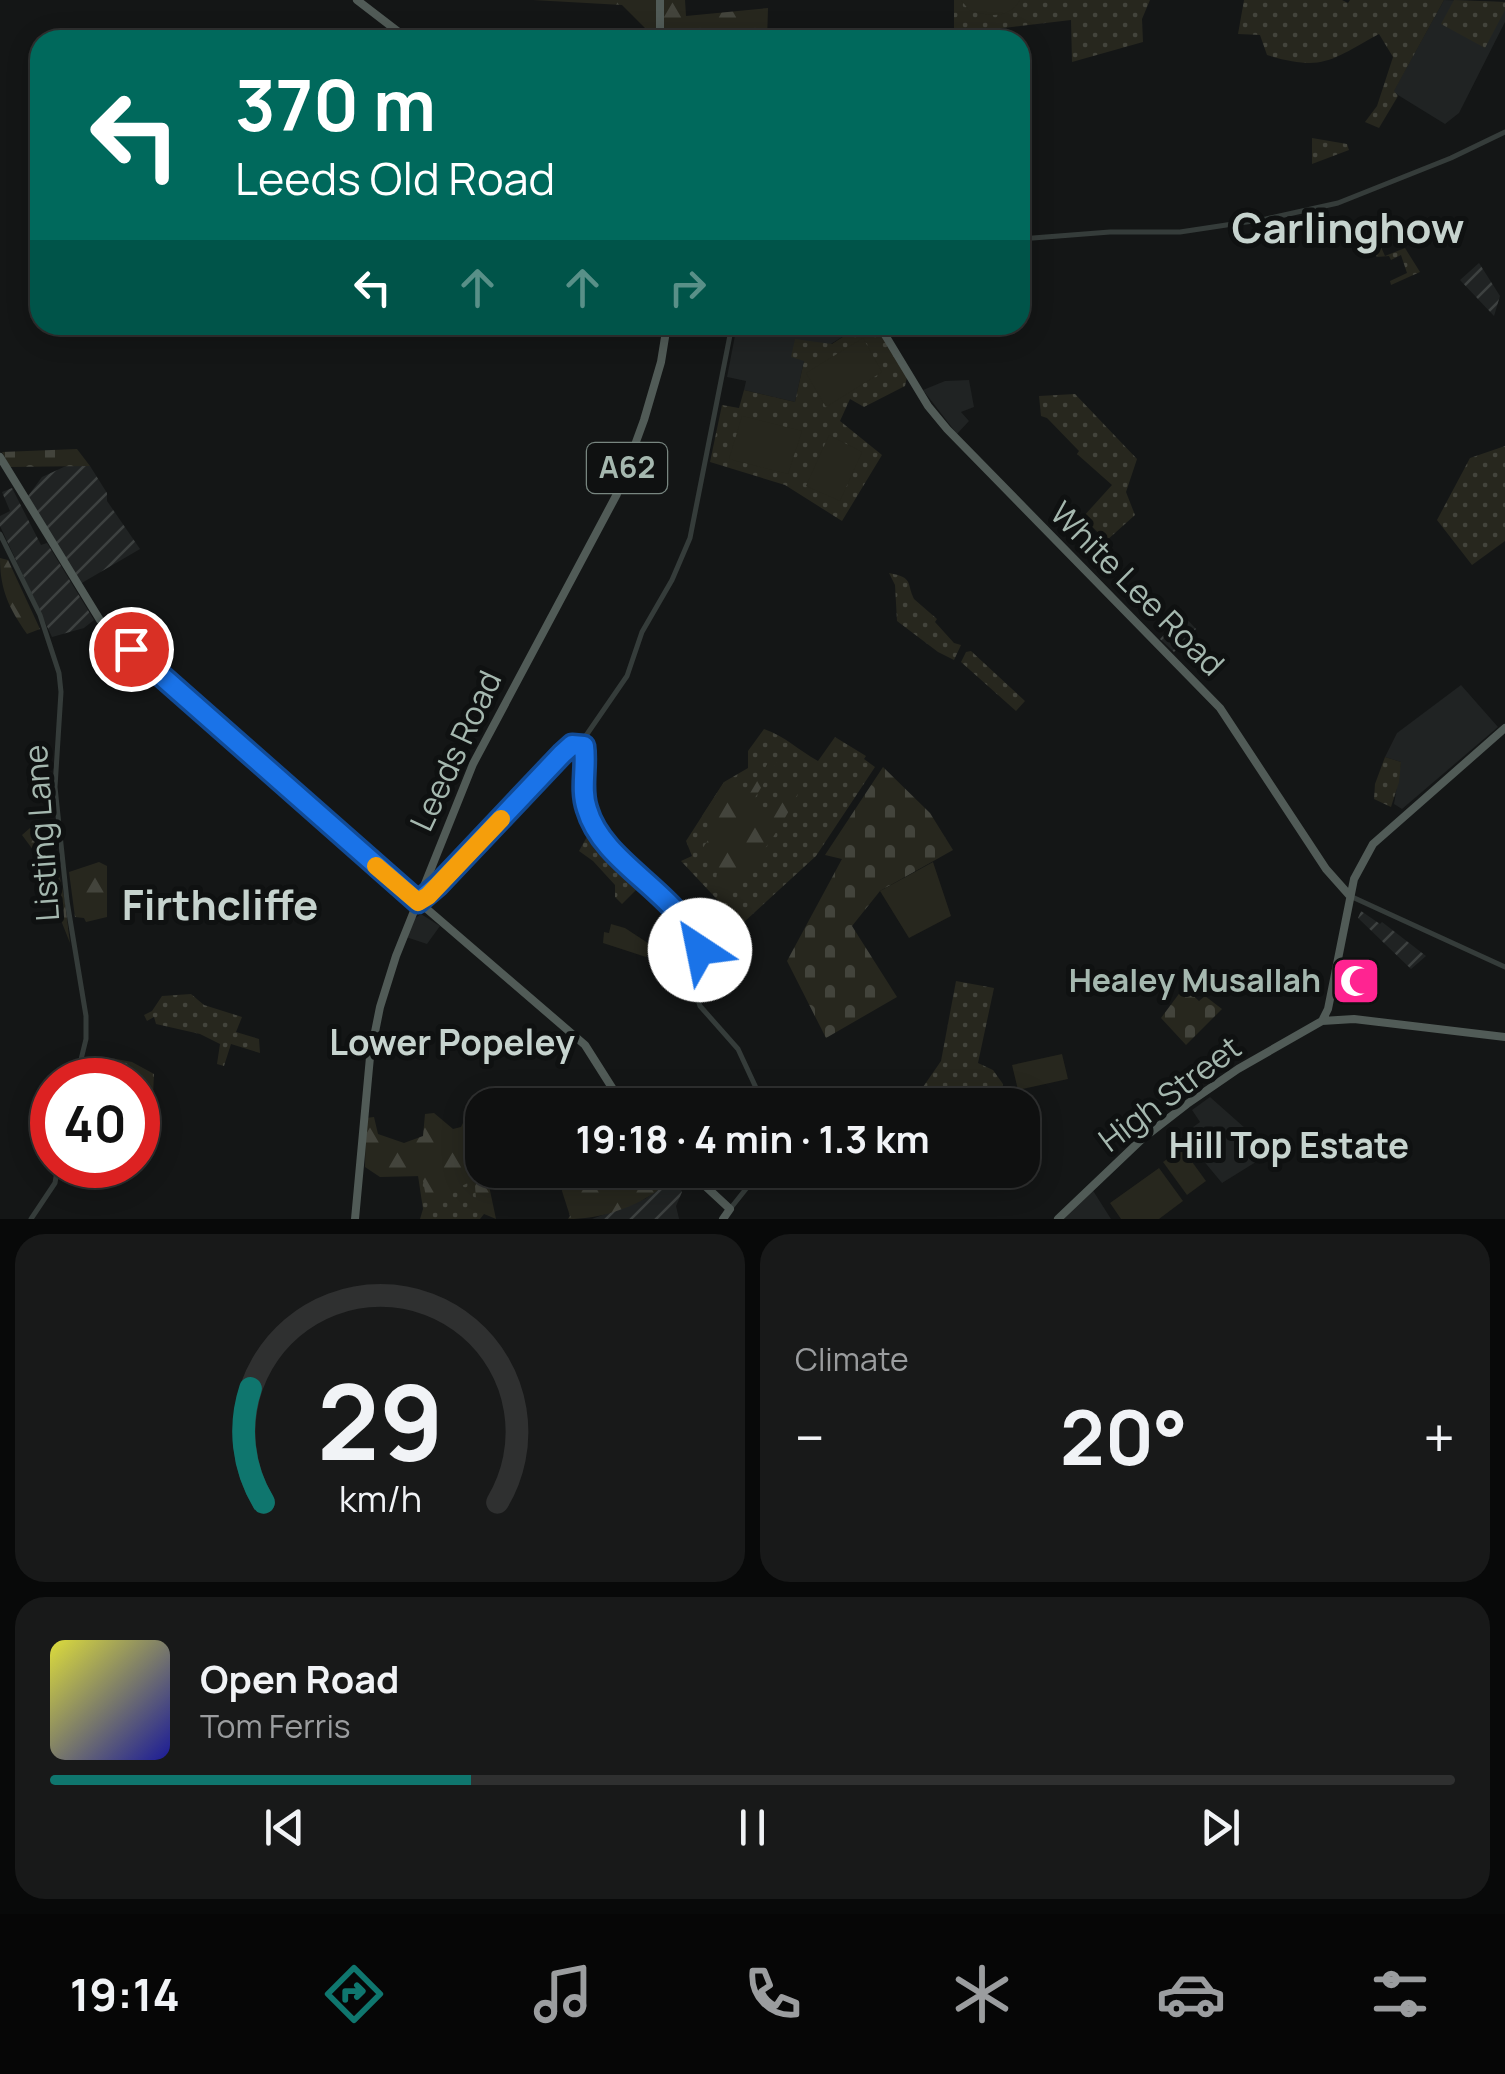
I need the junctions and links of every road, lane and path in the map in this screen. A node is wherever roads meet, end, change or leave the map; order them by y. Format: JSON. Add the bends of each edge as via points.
{"nodes":[{"id":1,"x":356,"y":0,"type":"edge"},
{"id":2,"x":660,"y":0,"type":"edge"},
{"id":3,"x":395,"y":30,"type":"edge"},
{"id":4,"x":660,"y":30,"type":"edge"},
{"id":5,"x":1505,"y":132,"type":"edge"},
{"id":6,"x":1030,"y":237,"type":"edge"},
{"id":7,"x":665,"y":335,"type":"edge"},
{"id":8,"x":730,"y":335,"type":"edge"},
{"id":9,"x":885,"y":335,"type":"edge"},
{"id":10,"x":0,"y":457,"type":"edge"},
{"id":11,"x":0,"y":534,"type":"edge"},
{"id":12,"x":1505,"y":728,"type":"edge"},
{"id":13,"x":582,"y":746,"type":"junction"},
{"id":14,"x":1350,"y":896,"type":"junction"},
{"id":15,"x":418,"y":902,"type":"junction"},
{"id":16,"x":1505,"y":967,"type":"edge"},
{"id":17,"x":1322,"y":1021,"type":"junction"},
{"id":18,"x":1505,"y":1038,"type":"edge"},
{"id":19,"x":81,"y":1058,"type":"edge"},
{"id":20,"x":613,"y":1088,"type":"edge"},
{"id":21,"x":756,"y":1088,"type":"edge"},
{"id":22,"x":51,"y":1188,"type":"edge"},
{"id":23,"x":709,"y":1188,"type":"edge"},
{"id":24,"x":747,"y":1188,"type":"edge"},
{"id":25,"x":730,"y":1208,"type":"junction"},
{"id":26,"x":31,"y":1219,"type":"edge"},
{"id":27,"x":355,"y":1219,"type":"edge"},
{"id":28,"x":723,"y":1219,"type":"edge"},
{"id":29,"x":1058,"y":1219,"type":"edge"}],
"edges":[{"from":1,"to":3,"type":"main road"},
{"from":2,"to":4,"type":"main road"},
{"from":5,"to":6,"type":"street","via":[[1338,203],[1284,215],[1180,232]]},
{"from":7,"to":15,"type":"main road","name":"Leeds Road","number":"A62","via":[[617,494],[499,711]]},
{"from":8,"to":13,"type":"street","via":[[690,538],[626,676],[578,739]]},
{"from":9,"to":14,"type":"main road","name":"White Lee Road","via":[[947,430],[1220,708]]},
{"from":10,"to":15,"type":"main road","via":[[100,620]]},
{"from":11,"to":19,"type":"street","name":"Listing Lane","via":[[40,615],[58,672],[54,786],[86,1016]]},
{"from":12,"to":14,"type":"main road","via":[[1373,844]]},
{"from":13,"to":15,"type":"street","via":[[562,754]]},
{"from":13,"to":21,"type":"street","via":[[584,796],[594,828],[698,942],[701,961],[693,986],[700,1006],[738,1049]]},
{"from":14,"to":16,"type":"street"},
{"from":14,"to":17,"type":"main road"},
{"from":15,"to":20,"type":"main road","via":[[585,1046]]},
{"from":15,"to":27,"type":"main road","name":"Leeds Road","number":"A62","via":[[380,1006]]},
{"from":17,"to":18,"type":"main road"},
{"from":17,"to":29,"type":"main road","name":"High Street","via":[[1187,1104]]},
{"from":22,"to":26,"type":"street"},
{"from":23,"to":25,"type":"main road"},
{"from":24,"to":25,"type":"street"},
{"from":25,"to":28,"type":"main road"}]}
